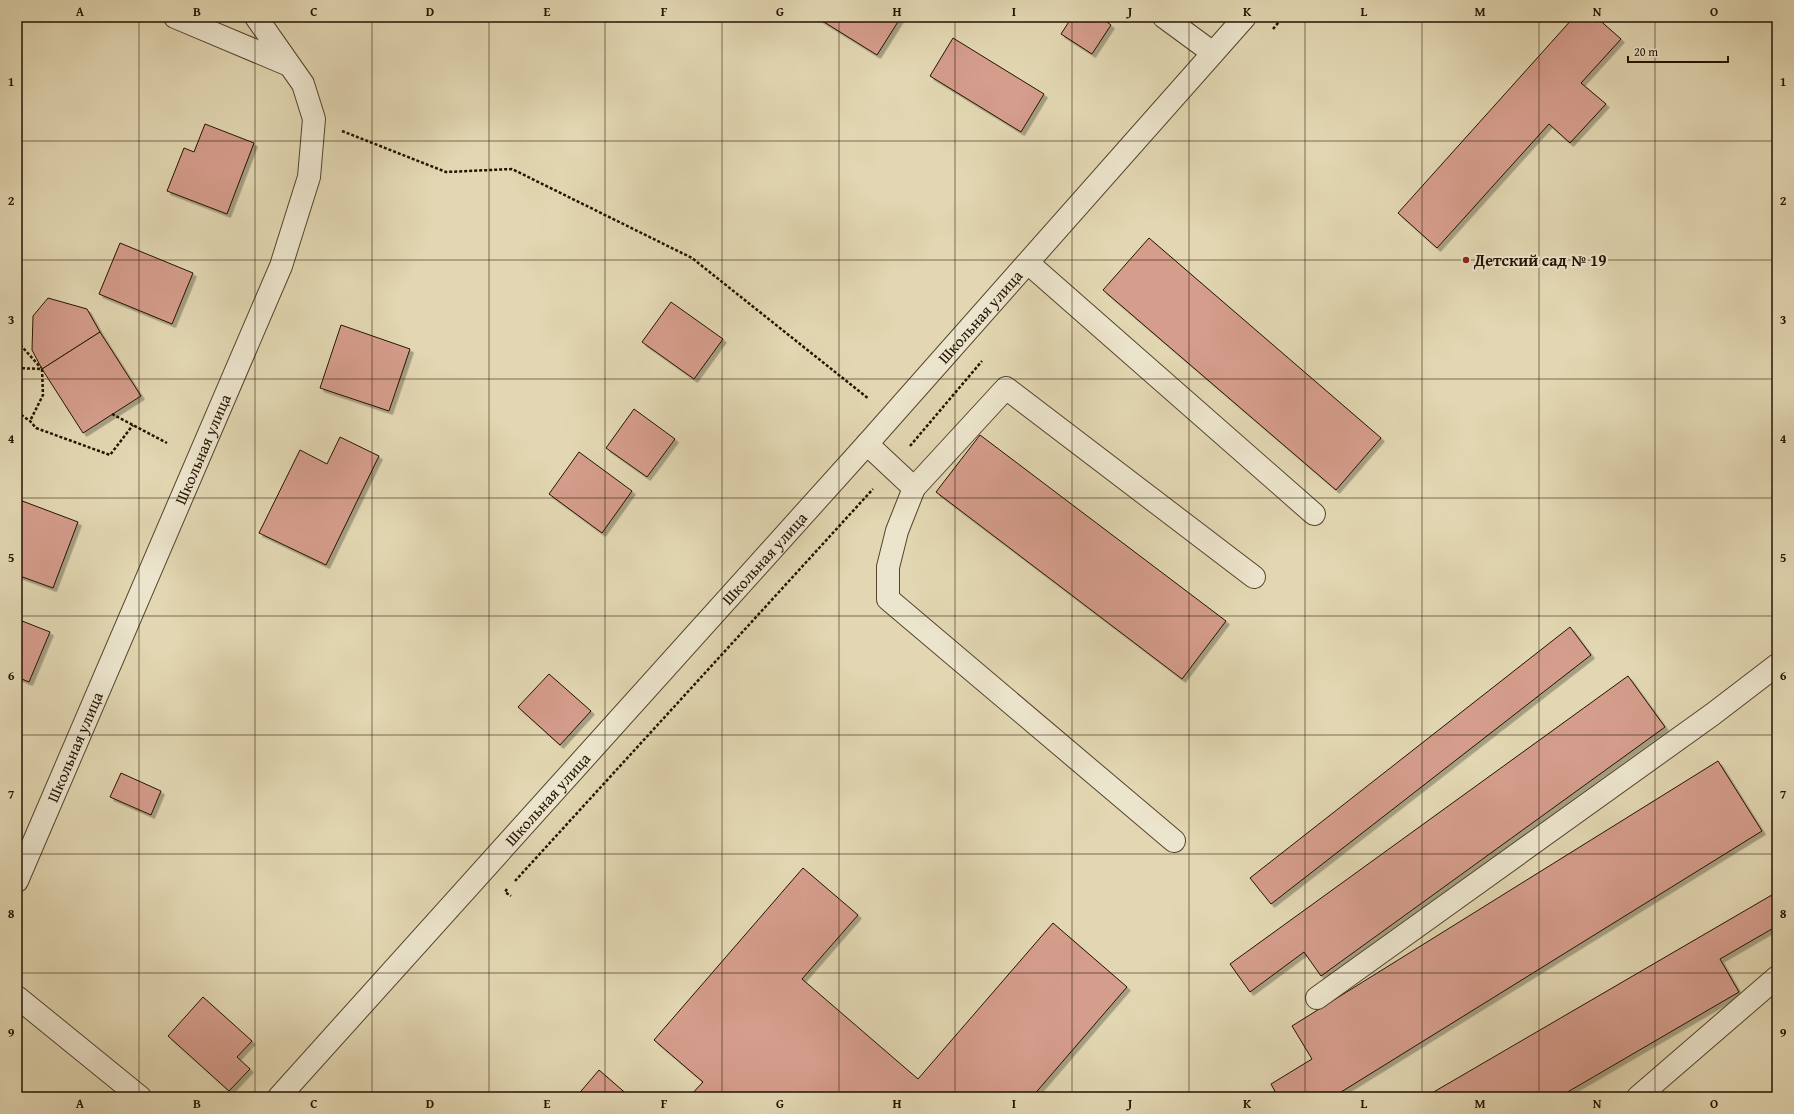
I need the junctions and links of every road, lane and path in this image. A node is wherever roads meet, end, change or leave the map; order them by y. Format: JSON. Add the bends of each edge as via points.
{"nodes":[{"id":1,"x":175,"y":17,"type":"edge"},
{"id":2,"x":256,"y":17,"type":"edge"},
{"id":3,"x":1164,"y":17,"type":"edge"},
{"id":4,"x":1245,"y":17,"type":"edge"},
{"id":5,"x":1283,"y":17,"type":"edge"},
{"id":6,"x":1267,"y":35,"type":"dead end"},
{"id":7,"x":1213,"y":53,"type":"junction"},
{"id":8,"x":289,"y":65,"type":"junction"},
{"id":9,"x":314,"y":120,"type":"junction"},
{"id":10,"x":1028,"y":263,"type":"junction"},
{"id":11,"x":17,"y":341,"type":"edge"},
{"id":12,"x":983,"y":360,"type":"dead end"},
{"id":13,"x":17,"y":368,"type":"edge"},
{"id":14,"x":42,"y":369,"type":"junction"},
{"id":15,"x":17,"y":412,"type":"edge"},
{"id":16,"x":112,"y":414,"type":"dead end"},
{"id":17,"x":892,"y":416,"type":"junction"},
{"id":18,"x":30,"y":421,"type":"junction"},
{"id":19,"x":133,"y":425,"type":"junction"},
{"id":20,"x":167,"y":443,"type":"dead end"},
{"id":21,"x":867,"y":444,"type":"junction"},
{"id":22,"x":892,"y":468,"type":"junction"},
{"id":23,"x":914,"y":488,"type":"junction"},
{"id":24,"x":1314,"y":514,"type":"dead end"},
{"id":25,"x":1254,"y":578,"type":"dead end"},
{"id":26,"x":1777,"y":665,"type":"edge"},
{"id":27,"x":1174,"y":841,"type":"dead end"},
{"id":28,"x":17,"y":881,"type":"edge"},
{"id":29,"x":511,"y":896,"type":"dead end"},
{"id":30,"x":1777,"y":977,"type":"edge"},
{"id":31,"x":17,"y":997,"type":"edge"},
{"id":32,"x":1317,"y":998,"type":"dead end"},
{"id":33,"x":140,"y":1097,"type":"edge"},
{"id":34,"x":279,"y":1097,"type":"edge"},
{"id":35,"x":1638,"y":1097,"type":"edge"}],
"edges":[{"from":1,"to":8,"type":"street"},
{"from":2,"to":8,"type":"street","name":"Школьная улица"},
{"from":3,"to":7,"type":"street"},
{"from":4,"to":7,"type":"street","name":"Школьная улица"},
{"from":5,"to":6,"type":"path"},
{"from":7,"to":10,"type":"street","name":"Школьная улица"},
{"from":8,"to":9,"type":"street","name":"Школьная улица","via":[[303,84]]},
{"from":9,"to":17,"type":"path","via":[[446,172],[512,169],[692,258]]},
{"from":9,"to":28,"type":"street","name":"Школьная улица","via":[[309,177],[281,266]]},
{"from":10,"to":17,"type":"street","name":"Школьная улица"},
{"from":10,"to":24,"type":"street"},
{"from":11,"to":14,"type":"path"},
{"from":12,"to":22,"type":"path"},
{"from":13,"to":14,"type":"path"},
{"from":14,"to":18,"type":"path","via":[[43,395]]},
{"from":15,"to":18,"type":"path"},
{"from":16,"to":19,"type":"path"},
{"from":17,"to":21,"type":"street","name":"Школьная улица"},
{"from":18,"to":19,"type":"path","via":[[36,428],[110,455]]},
{"from":19,"to":20,"type":"path"},
{"from":21,"to":22,"type":"street"},
{"from":21,"to":34,"type":"street","name":"Школьная улица"},
{"from":22,"to":23,"type":"street"},
{"from":22,"to":29,"type":"path","via":[[505,892]]},
{"from":23,"to":25,"type":"street","via":[[1006,388]]},
{"from":23,"to":27,"type":"street","via":[[897,531],[888,567],[888,599]]},
{"from":26,"to":32,"type":"street","via":[[1713,714]]},
{"from":30,"to":35,"type":"street"},
{"from":31,"to":33,"type":"street"}]}
